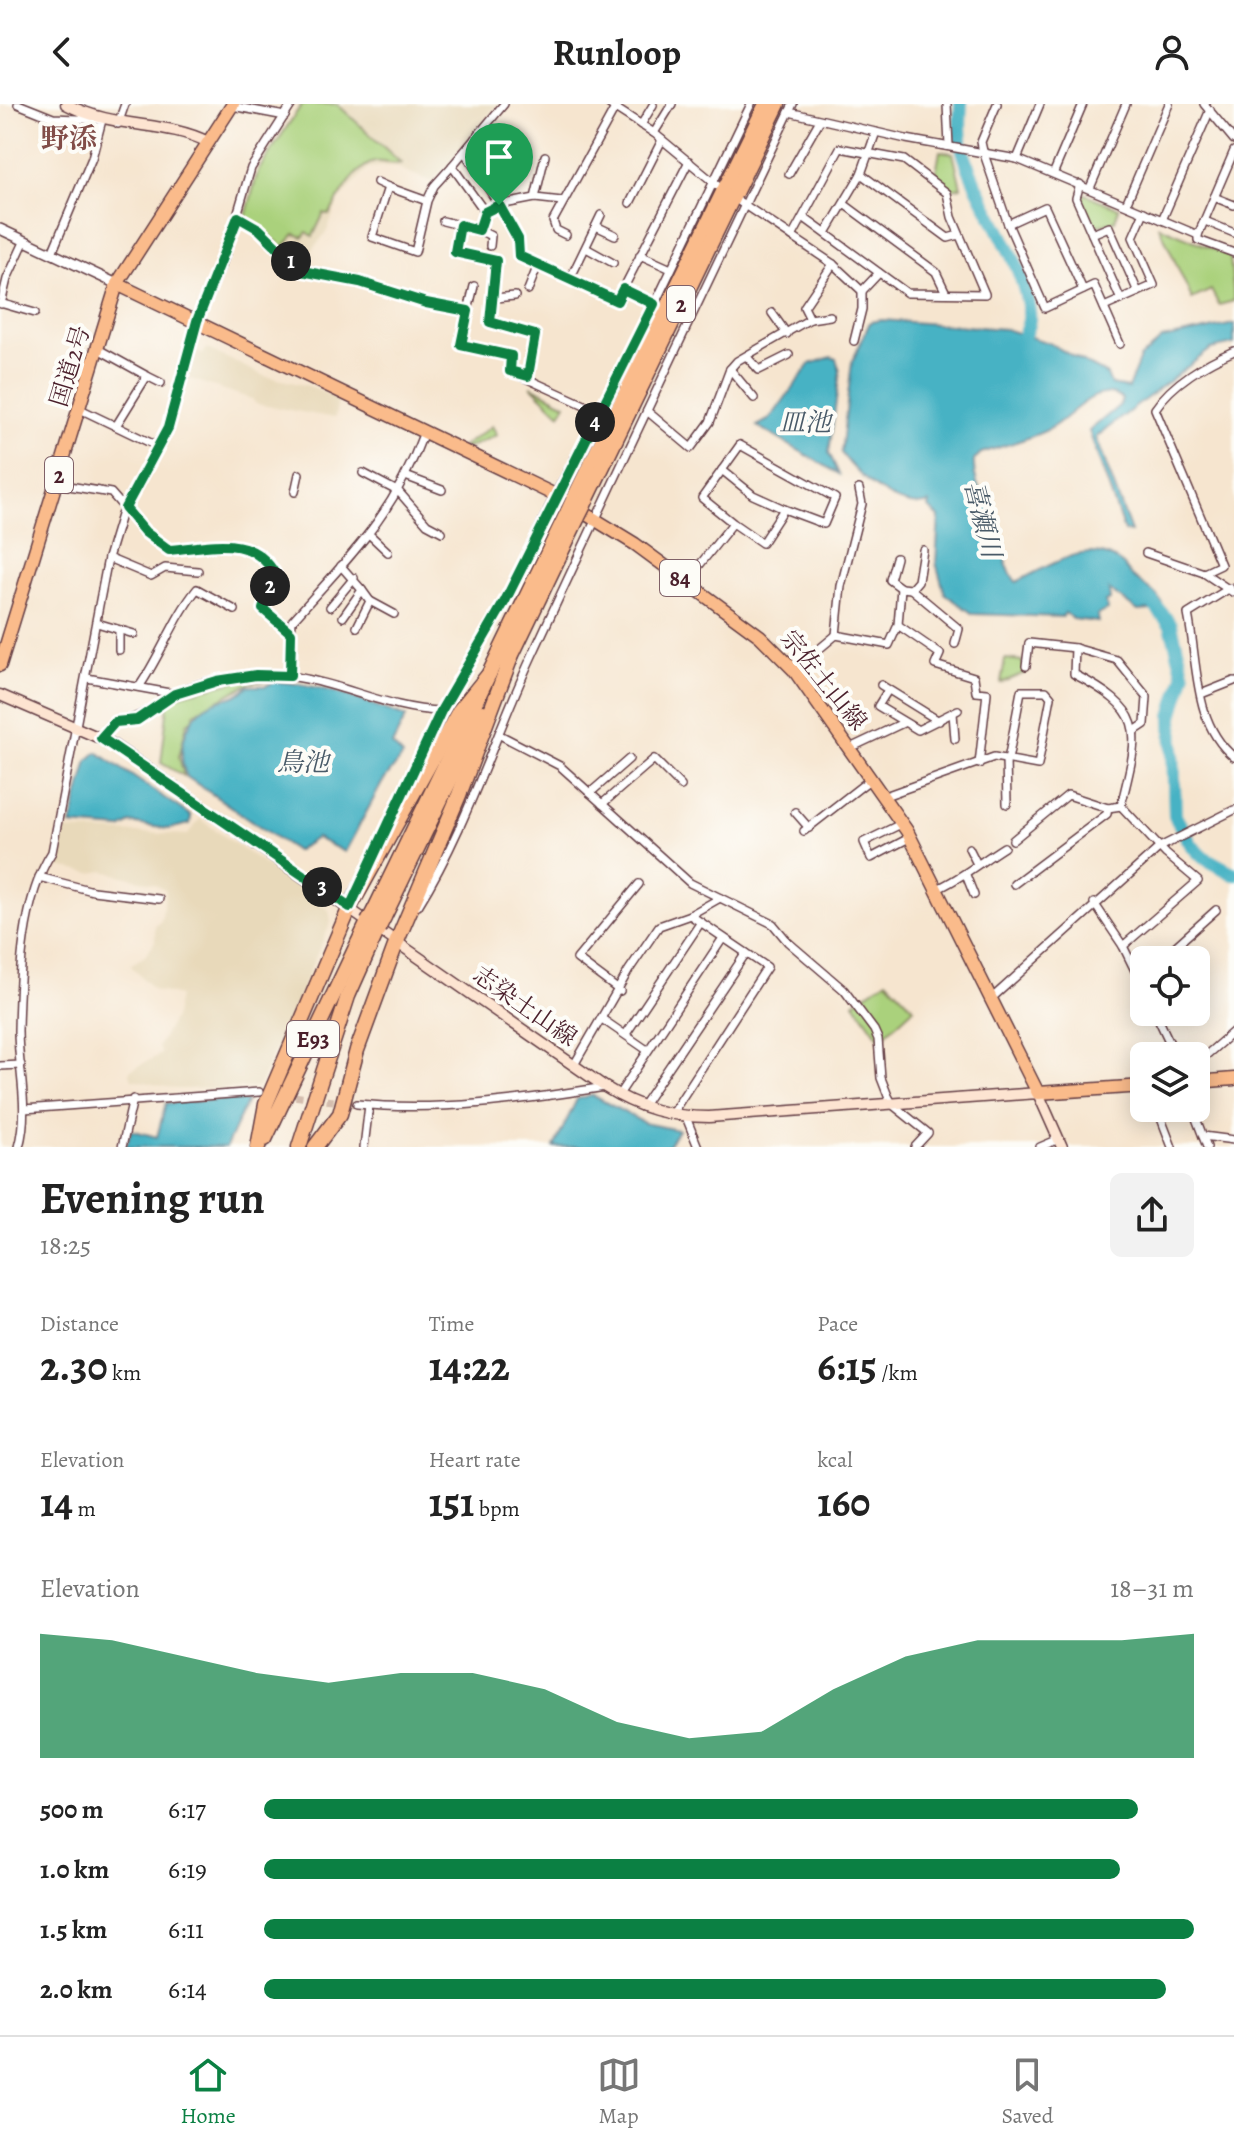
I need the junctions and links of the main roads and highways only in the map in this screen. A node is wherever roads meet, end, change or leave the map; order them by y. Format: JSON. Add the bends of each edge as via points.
{"nodes":[{"id":1,"x":66,"y":104,"type":"edge"},
{"id":2,"x":766,"y":104,"type":"edge"},
{"id":3,"x":232,"y":105,"type":"edge"},
{"id":4,"x":787,"y":107,"type":"edge"},
{"id":5,"x":208,"y":142,"type":"junction"},
{"id":6,"x":117,"y":284,"type":"junction"},
{"id":7,"x":576,"y":508,"type":"junction"},
{"id":8,"x":511,"y":657,"type":"junction"},
{"id":9,"x":0,"y":665,"type":"edge"},
{"id":10,"x":489,"y":674,"type":"junction"},
{"id":11,"x":0,"y":695,"type":"edge"},
{"id":12,"x":350,"y":907,"type":"junction"},
{"id":13,"x":374,"y":924,"type":"junction"},
{"id":14,"x":397,"y":941,"type":"junction"},
{"id":15,"x":1234,"y":1079,"type":"edge"},
{"id":16,"x":1210,"y":1081,"type":"edge"},
{"id":17,"x":1130,"y":1087,"type":"edge"},
{"id":18,"x":1038,"y":1093,"type":"junction"},
{"id":19,"x":1060,"y":1143,"type":"edge"},
{"id":20,"x":260,"y":1147,"type":"edge"},
{"id":21,"x":299,"y":1147,"type":"edge"},
{"id":22,"x":315,"y":1147,"type":"edge"}],
"edges":[{"from":1,"to":5,"type":"main road","via":[[102,120],[191,134]]},
{"from":2,"to":7,"type":"highway","number":"2"},
{"from":3,"to":5,"type":"main road","name":"国道2号","number":"2"},
{"from":4,"to":7,"type":"highway","number":"2"},
{"from":5,"to":6,"type":"main road","name":"国道2号","number":"2"},
{"from":6,"to":9,"type":"main road","name":"国道2号","number":"2"},
{"from":6,"to":18,"type":"main road","name":"宗佐土山線","number":"84","via":[[555,495],[760,636],[794,670],[903,823]]},
{"from":7,"to":8,"type":"highway","number":"2"},
{"from":7,"to":10,"type":"highway","number":"2"},
{"from":8,"to":13,"type":"highway","number":"2"},
{"from":8,"to":14,"type":"highway"},
{"from":10,"to":12,"type":"highway","via":[[459,711]]},
{"from":10,"to":13,"type":"highway","number":"2"},
{"from":11,"to":12,"type":"main road","name":"志染土山線","via":[[101,738]]},
{"from":12,"to":14,"type":"main road","name":"志染土山線"},
{"from":12,"to":20,"type":"highway","via":[[266,1104]]},
{"from":13,"to":20,"type":"highway","number":"E93"},
{"from":13,"to":21,"type":"highway","number":"E93"},
{"from":14,"to":18,"type":"main road","name":"志染土山線","via":[[618,1096],[671,1115]]},
{"from":14,"to":22,"type":"highway","via":[[340,1114]]},
{"from":15,"to":16,"type":"main road"},
{"from":17,"to":18,"type":"main road"},
{"from":18,"to":19,"type":"main road"}]}
